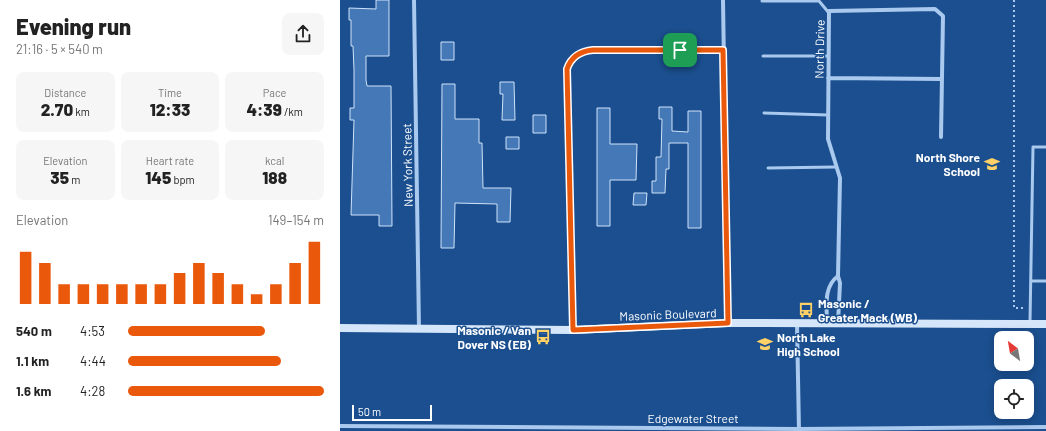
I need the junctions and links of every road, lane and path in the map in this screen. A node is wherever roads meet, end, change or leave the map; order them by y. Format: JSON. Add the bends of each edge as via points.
{"nodes":[{"id":1,"x":414,"y":0,"type":"edge"},
{"id":2,"x":723,"y":0,"type":"edge"},
{"id":3,"x":1014,"y":0,"type":"edge"},
{"id":4,"x":762,"y":1,"type":"edge"},
{"id":5,"x":829,"y":13,"type":"junction"},
{"id":6,"x":723,"y":50,"type":"junction"},
{"id":7,"x":763,"y":56,"type":"dead end"},
{"id":8,"x":828,"y":56,"type":"junction"},
{"id":9,"x":828,"y":78,"type":"junction"},
{"id":10,"x":942,"y":79,"type":"junction"},
{"id":11,"x":764,"y":113,"type":"dead end"},
{"id":12,"x":828,"y":115,"type":"junction"},
{"id":13,"x":941,"y":137,"type":"dead end"},
{"id":14,"x":1046,"y":147,"type":"edge"},
{"id":15,"x":836,"y":167,"type":"junction"},
{"id":16,"x":768,"y":168,"type":"dead end"},
{"id":17,"x":838,"y":276,"type":"junction"},
{"id":18,"x":1031,"y":281,"type":"junction"},
{"id":19,"x":1046,"y":281,"type":"edge"},
{"id":20,"x":1030,"y":308,"type":"junction"},
{"id":21,"x":728,"y":323,"type":"junction"},
{"id":22,"x":797,"y":324,"type":"junction"},
{"id":23,"x":827,"y":324,"type":"junction"},
{"id":24,"x":838,"y":324,"type":"junction"},
{"id":25,"x":1030,"y":324,"type":"junction"},
{"id":26,"x":1046,"y":324,"type":"edge"},
{"id":27,"x":340,"y":328,"type":"edge"},
{"id":28,"x":419,"y":329,"type":"junction"},
{"id":29,"x":573,"y":330,"type":"junction"},
{"id":30,"x":340,"y":426,"type":"edge"},
{"id":31,"x":1046,"y":427,"type":"edge"},
{"id":32,"x":799,"y":430,"type":"edge"}],
"edges":[{"from":1,"to":28,"type":"street","name":"New York Street"},
{"from":2,"to":6,"type":"street"},
{"from":3,"to":20,"type":"path","via":[[1014,308]]},
{"from":4,"to":5,"type":"lane","via":[[818,1]]},
{"from":5,"to":8,"type":"street","name":"North Drive"},
{"from":5,"to":10,"type":"street","name":"North Drive","via":[[935,9],[943,16]]},
{"from":6,"to":21,"type":"street"},
{"from":6,"to":29,"type":"street","via":[[593,50],[574,57],[569,63],[566,76]]},
{"from":7,"to":8,"type":"lane"},
{"from":8,"to":9,"type":"street","name":"North Drive"},
{"from":9,"to":10,"type":"street"},
{"from":9,"to":12,"type":"street","name":"North Drive"},
{"from":10,"to":13,"type":"street","name":"North Drive"},
{"from":11,"to":12,"type":"lane"},
{"from":12,"to":15,"type":"street","name":"North Drive","via":[[828,139]]},
{"from":14,"to":18,"type":"lane","via":[[1034,147]]},
{"from":15,"to":16,"type":"lane"},
{"from":15,"to":17,"type":"street","name":"North Drive","via":[[840,178]]},
{"from":17,"to":23,"type":"street","via":[[827,291]]},
{"from":17,"to":24,"type":"street","name":"North Drive"},
{"from":18,"to":19,"type":"lane"},
{"from":18,"to":20,"type":"lane"},
{"from":20,"to":25,"type":"lane"},
{"from":21,"to":22,"type":"street","name":"Masonic Boulevard"},
{"from":21,"to":29,"type":"street","name":"Masonic Boulevard"},
{"from":22,"to":23,"type":"street","name":"Masonic Boulevard"},
{"from":22,"to":32,"type":"street"},
{"from":23,"to":24,"type":"street","name":"Masonic Boulevard"},
{"from":24,"to":25,"type":"street","name":"Masonic Boulevard"},
{"from":25,"to":26,"type":"street","name":"Masonic Boulevard"},
{"from":27,"to":28,"type":"street","name":"Masonic Boulevard"},
{"from":28,"to":29,"type":"street","name":"Masonic Boulevard"},
{"from":30,"to":32,"type":"street","name":"Edgewater Street"},
{"from":31,"to":32,"type":"street","name":"Edgewater Street"}]}
